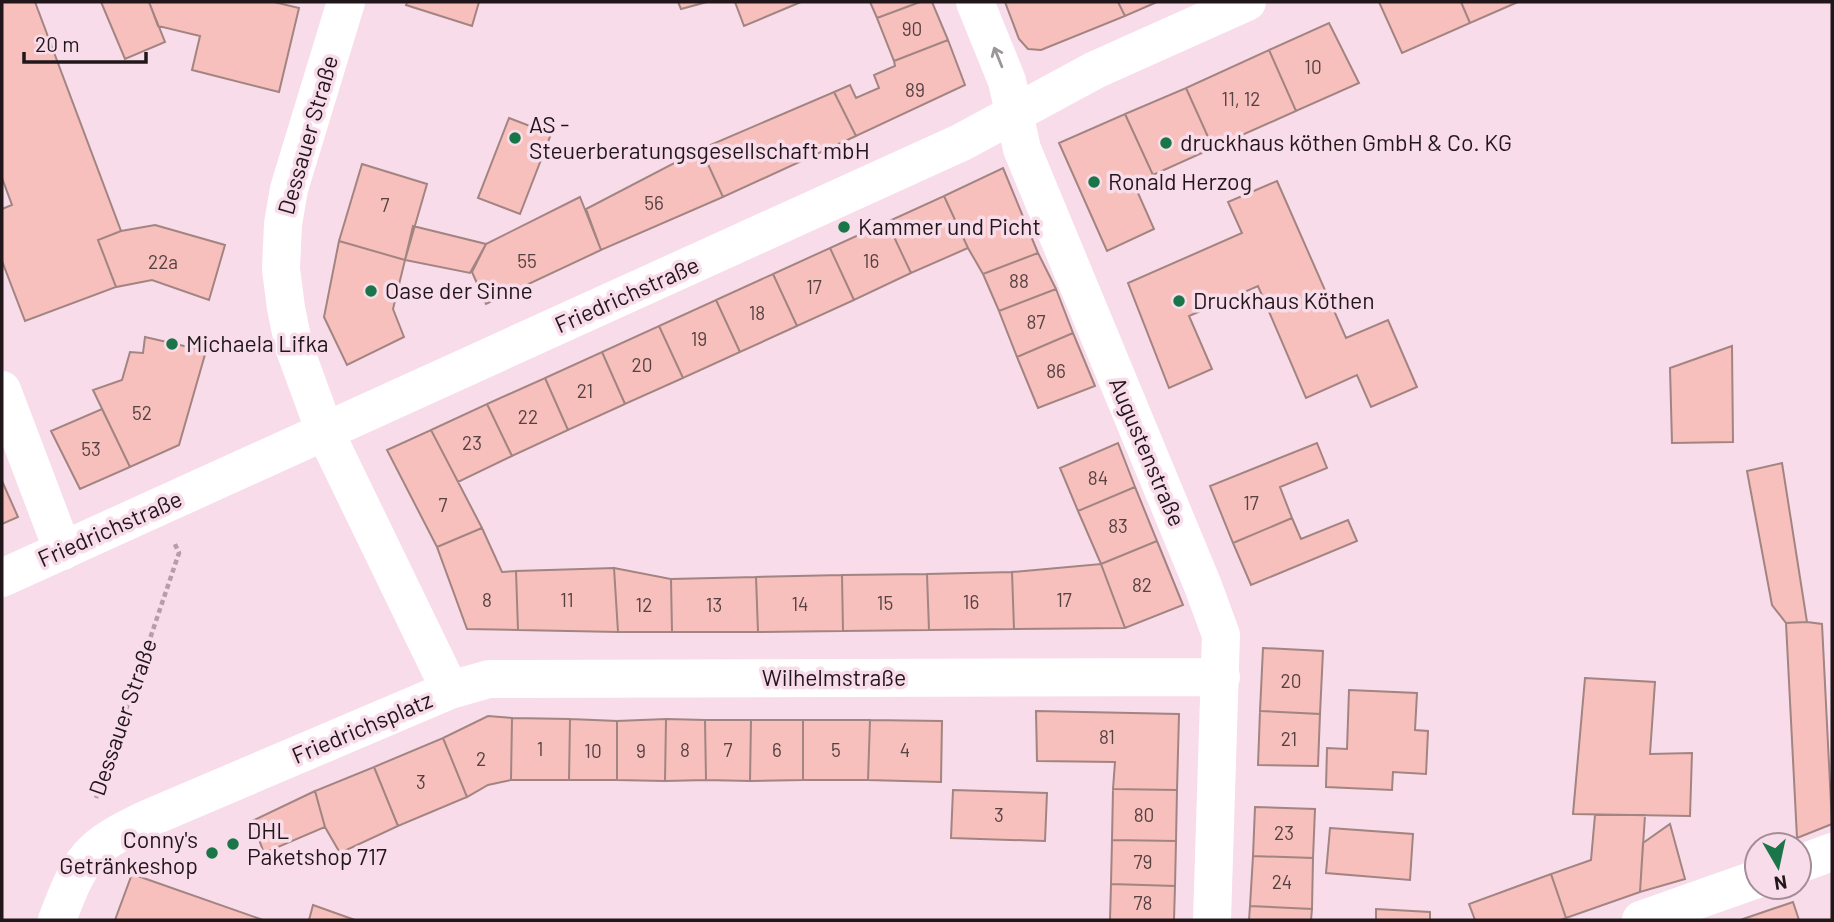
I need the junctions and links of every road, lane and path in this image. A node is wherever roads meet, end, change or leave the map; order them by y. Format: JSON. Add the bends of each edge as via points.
{"nodes":[{"id":1,"x":346,"y":2,"type":"edge"},
{"id":2,"x":975,"y":2,"type":"edge"},
{"id":3,"x":1247,"y":2,"type":"edge"},
{"id":4,"x":1014,"y":114,"type":"junction"},
{"id":5,"x":2,"y":390,"type":"edge"},
{"id":6,"x":325,"y":432,"type":"junction"},
{"id":7,"x":157,"y":507,"type":"junction"},
{"id":8,"x":63,"y":551,"type":"junction"},
{"id":9,"x":2,"y":578,"type":"edge"},
{"id":10,"x":1221,"y":677,"type":"junction"},
{"id":11,"x":450,"y":690,"type":"junction"},
{"id":12,"x":92,"y":852,"type":"junction"},
{"id":13,"x":1832,"y":852,"type":"edge"},
{"id":14,"x":1813,"y":859,"type":"edge"},
{"id":15,"x":1743,"y":884,"type":"edge"},
{"id":16,"x":57,"y":920,"type":"edge"},
{"id":17,"x":1212,"y":920,"type":"edge"},
{"id":18,"x":1641,"y":920,"type":"edge"}],
"edges":[{"from":1,"to":6,"type":"street","name":"Dessauer Straße","via":[[289,189],[283,224],[281,269],[286,308],[294,347]]},
{"from":4,"to":2,"type":"street","name":"Augustenstraße","one_way":true,"via":[[1007,81]]},
{"from":3,"to":4,"type":"street","name":"Friedrichstraße","via":[[1095,70]]},
{"from":4,"to":6,"type":"street","name":"Friedrichstraße"},
{"from":4,"to":10,"type":"street","name":"Augustenstraße","via":[[1022,149],[1203,586],[1221,635]]},
{"from":5,"to":8,"type":"street"},
{"from":6,"to":7,"type":"street","name":"Friedrichstraße"},
{"from":6,"to":11,"type":"street","name":"Friedrichsplatz"},
{"from":7,"to":8,"type":"street","name":"Friedrichstraße"},
{"from":7,"to":12,"type":"path","name":"Dessauer Straße","via":[[179,553],[97,797],[80,830]]},
{"from":8,"to":9,"type":"street","name":"Friedrichstraße"},
{"from":10,"to":11,"type":"street","name":"Wilhelmstraße","via":[[489,679]]},
{"from":10,"to":17,"type":"street","name":"Augustenstraße"},
{"from":11,"to":12,"type":"street","name":"Friedrichsplatz","via":[[147,818]]},
{"from":12,"to":16,"type":"street","via":[[69,887]]},
{"from":13,"to":14,"type":"street"},
{"from":15,"to":18,"type":"street"}]}
